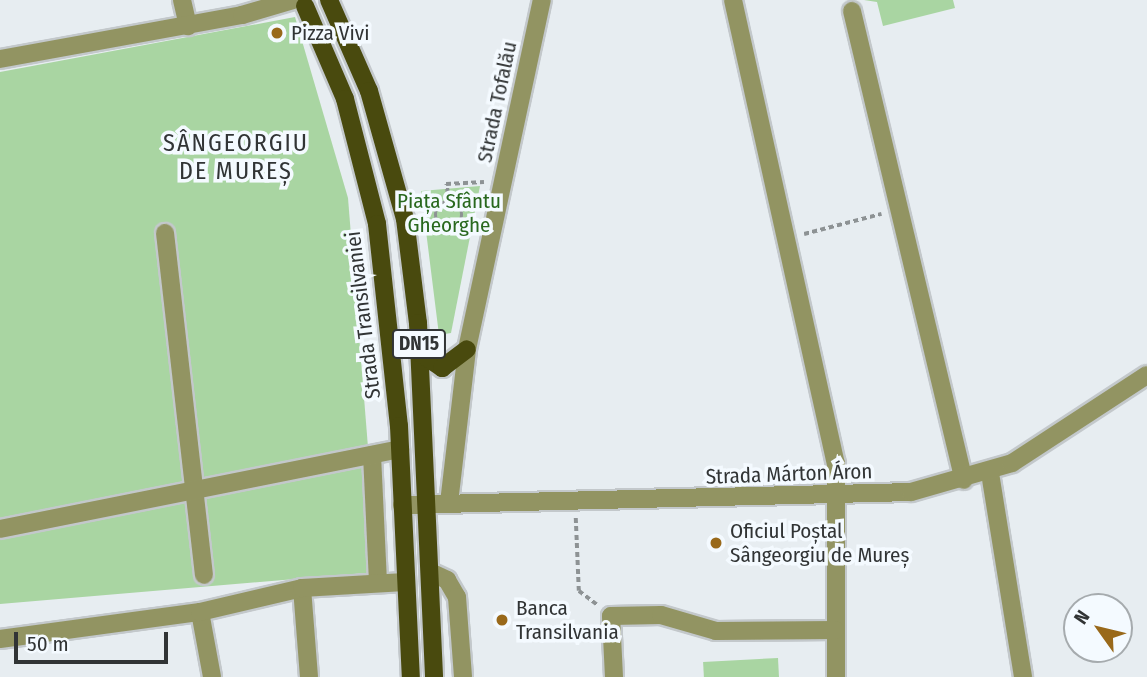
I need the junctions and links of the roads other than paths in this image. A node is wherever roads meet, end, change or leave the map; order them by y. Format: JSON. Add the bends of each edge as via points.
{"nodes":[{"id":1,"x":182,"y":0,"type":"edge"},
{"id":2,"x":327,"y":0,"type":"edge"},
{"id":3,"x":542,"y":0,"type":"edge"},
{"id":4,"x":733,"y":0,"type":"edge"},
{"id":5,"x":299,"y":2,"type":"edge"},
{"id":6,"x":852,"y":11,"type":"dead end"},
{"id":7,"x":188,"y":26,"type":"junction"},
{"id":8,"x":0,"y":59,"type":"edge"},
{"id":9,"x":165,"y":233,"type":"dead end"},
{"id":10,"x":467,"y":348,"type":"junction"},
{"id":11,"x":420,"y":353,"type":"junction"},
{"id":12,"x":1147,"y":375,"type":"edge"},
{"id":13,"x":400,"y":449,"type":"junction"},
{"id":14,"x":372,"y":455,"type":"junction"},
{"id":15,"x":990,"y":473,"type":"junction"},
{"id":16,"x":964,"y":481,"type":"junction"},
{"id":17,"x":197,"y":489,"type":"junction"},
{"id":18,"x":834,"y":497,"type":"junction"},
{"id":19,"x":449,"y":503,"type":"junction"},
{"id":20,"x":426,"y":504,"type":"junction"},
{"id":21,"x":402,"y":505,"type":"junction"},
{"id":22,"x":0,"y":529,"type":"edge"},
{"id":23,"x":430,"y":572,"type":"junction"},
{"id":24,"x":204,"y":575,"type":"dead end"},
{"id":25,"x":405,"y":582,"type":"junction"},
{"id":26,"x":378,"y":583,"type":"junction"},
{"id":27,"x":302,"y":588,"type":"junction"},
{"id":28,"x":201,"y":612,"type":"junction"},
{"id":29,"x":835,"y":630,"type":"junction"},
{"id":30,"x":0,"y":639,"type":"edge"},
{"id":31,"x":212,"y":677,"type":"edge"},
{"id":32,"x":309,"y":677,"type":"edge"},
{"id":33,"x":411,"y":677,"type":"edge"},
{"id":34,"x":434,"y":677,"type":"edge"},
{"id":35,"x":463,"y":677,"type":"edge"},
{"id":36,"x":614,"y":677,"type":"edge"},
{"id":37,"x":836,"y":677,"type":"edge"},
{"id":38,"x":1023,"y":677,"type":"edge"}],
"edges":[{"from":1,"to":7,"type":"street"},
{"from":2,"to":5,"type":"main road"},
{"from":2,"to":11,"type":"main road","number":"DN15","via":[[369,91],[398,186]]},
{"from":3,"to":10,"type":"street","name":"Strada Tofalău"},
{"from":4,"to":18,"type":"street","via":[[836,463]]},
{"from":5,"to":7,"type":"street"},
{"from":5,"to":13,"type":"main road","name":"Strada Transilvaniei","number":"DN15","via":[[345,99],[377,224]]},
{"from":6,"to":16,"type":"street"},
{"from":7,"to":8,"type":"street"},
{"from":9,"to":17,"type":"street"},
{"from":10,"to":11,"type":"main road","via":[[442,368]]},
{"from":10,"to":19,"type":"street","name":"Strada Tofalău"},
{"from":11,"to":20,"type":"main road","number":"DN15"},
{"from":12,"to":15,"type":"street","name":"Strada Márton Áron"},
{"from":13,"to":14,"type":"street"},
{"from":13,"to":21,"type":"main road","name":"Strada Transilvaniei","number":"DN15"},
{"from":14,"to":17,"type":"street"},
{"from":14,"to":26,"type":"street"},
{"from":15,"to":16,"type":"street","name":"Strada Márton Áron"},
{"from":15,"to":38,"type":"street"},
{"from":16,"to":18,"type":"street","name":"Strada Márton Áron"},
{"from":17,"to":22,"type":"street"},
{"from":17,"to":24,"type":"street"},
{"from":18,"to":19,"type":"street","name":"Strada Márton Áron"},
{"from":18,"to":29,"type":"street"},
{"from":19,"to":20,"type":"street","name":"Strada Márton Áron"},
{"from":20,"to":21,"type":"street","name":"Strada Márton Áron"},
{"from":20,"to":23,"type":"main road","number":"DN15"},
{"from":21,"to":25,"type":"main road","number":"DN15"},
{"from":23,"to":34,"type":"main road","number":"DN15"},
{"from":23,"to":35,"type":"street","via":[[447,580],[457,597]]},
{"from":25,"to":26,"type":"street"},
{"from":25,"to":33,"type":"main road","number":"DN15"},
{"from":26,"to":27,"type":"street"},
{"from":27,"to":28,"type":"street"},
{"from":27,"to":32,"type":"street"},
{"from":28,"to":30,"type":"street"},
{"from":28,"to":31,"type":"street"},
{"from":29,"to":36,"type":"street","via":[[716,631],[661,615],[611,616]]},
{"from":29,"to":37,"type":"street"}]}
